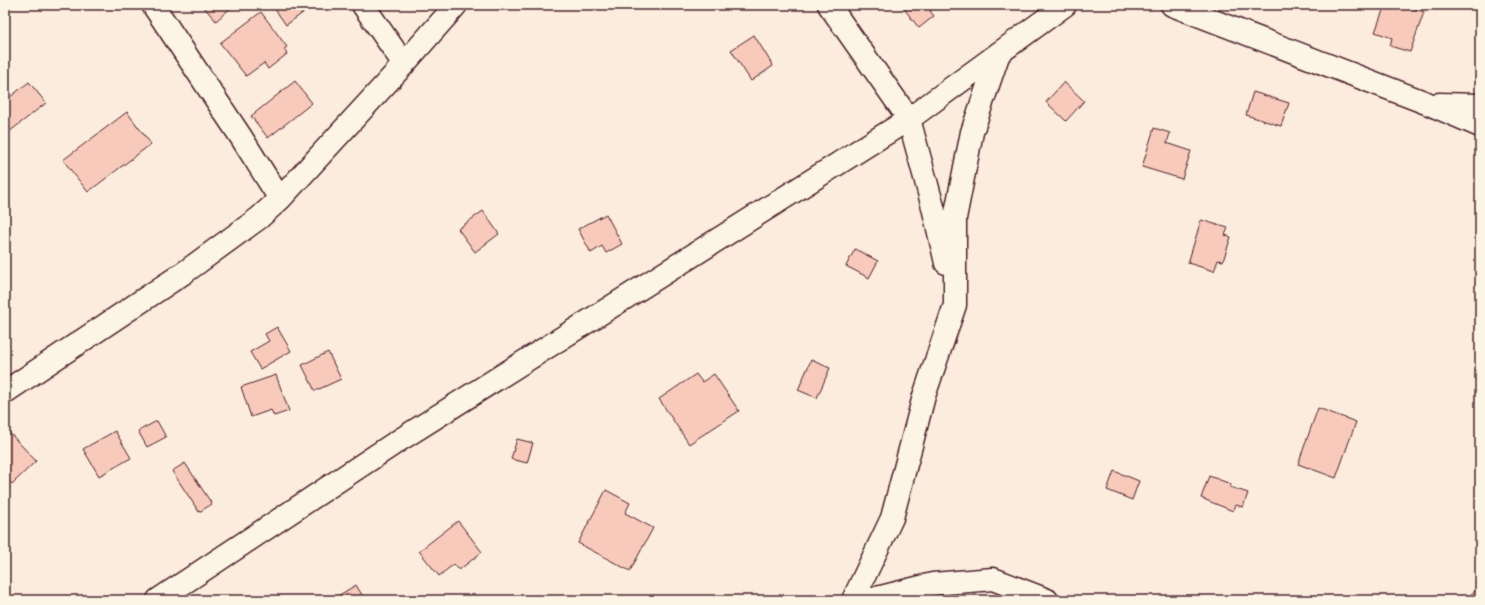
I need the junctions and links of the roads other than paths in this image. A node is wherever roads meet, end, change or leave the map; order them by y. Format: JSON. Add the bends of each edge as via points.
{"nodes":[{"id":1,"x":153,"y":5,"type":"edge"},
{"id":2,"x":363,"y":5,"type":"edge"},
{"id":3,"x":456,"y":5,"type":"edge"},
{"id":4,"x":829,"y":5,"type":"edge"},
{"id":5,"x":1065,"y":5,"type":"edge"},
{"id":6,"x":1172,"y":5,"type":"edge"},
{"id":7,"x":999,"y":53,"type":"junction"},
{"id":8,"x":404,"y":64,"type":"junction"},
{"id":9,"x":1429,"y":104,"type":"junction"},
{"id":10,"x":1480,"y":105,"type":"edge"},
{"id":11,"x":909,"y":119,"type":"junction"},
{"id":12,"x":1480,"y":126,"type":"edge"},
{"id":13,"x":280,"y":199,"type":"junction"},
{"id":14,"x":955,"y":306,"type":"junction"},
{"id":15,"x":5,"y":392,"type":"edge"},
{"id":16,"x":158,"y":600,"type":"edge"},
{"id":17,"x":853,"y":600,"type":"edge"},
{"id":18,"x":868,"y":600,"type":"edge"},
{"id":19,"x":1047,"y":600,"type":"edge"}],
"edges":[{"from":1,"to":13,"type":"street"},
{"from":2,"to":8,"type":"street"},
{"from":3,"to":8,"type":"street"},
{"from":4,"to":11,"type":"street"},
{"from":5,"to":7,"type":"street"},
{"from":6,"to":9,"type":"street"},
{"from":7,"to":11,"type":"street"},
{"from":7,"to":14,"type":"street","via":[[972,132],[955,218]]},
{"from":8,"to":13,"type":"street"},
{"from":9,"to":10,"type":"street"},
{"from":9,"to":12,"type":"street"},
{"from":11,"to":14,"type":"street","via":[[933,207]]},
{"from":11,"to":16,"type":"street","via":[[395,443]]},
{"from":13,"to":15,"type":"street","via":[[259,218],[185,272]]},
{"from":14,"to":17,"type":"street","via":[[924,396],[892,518]]},
{"from":18,"to":19,"type":"street","via":[[933,584],[993,579]]}]}
